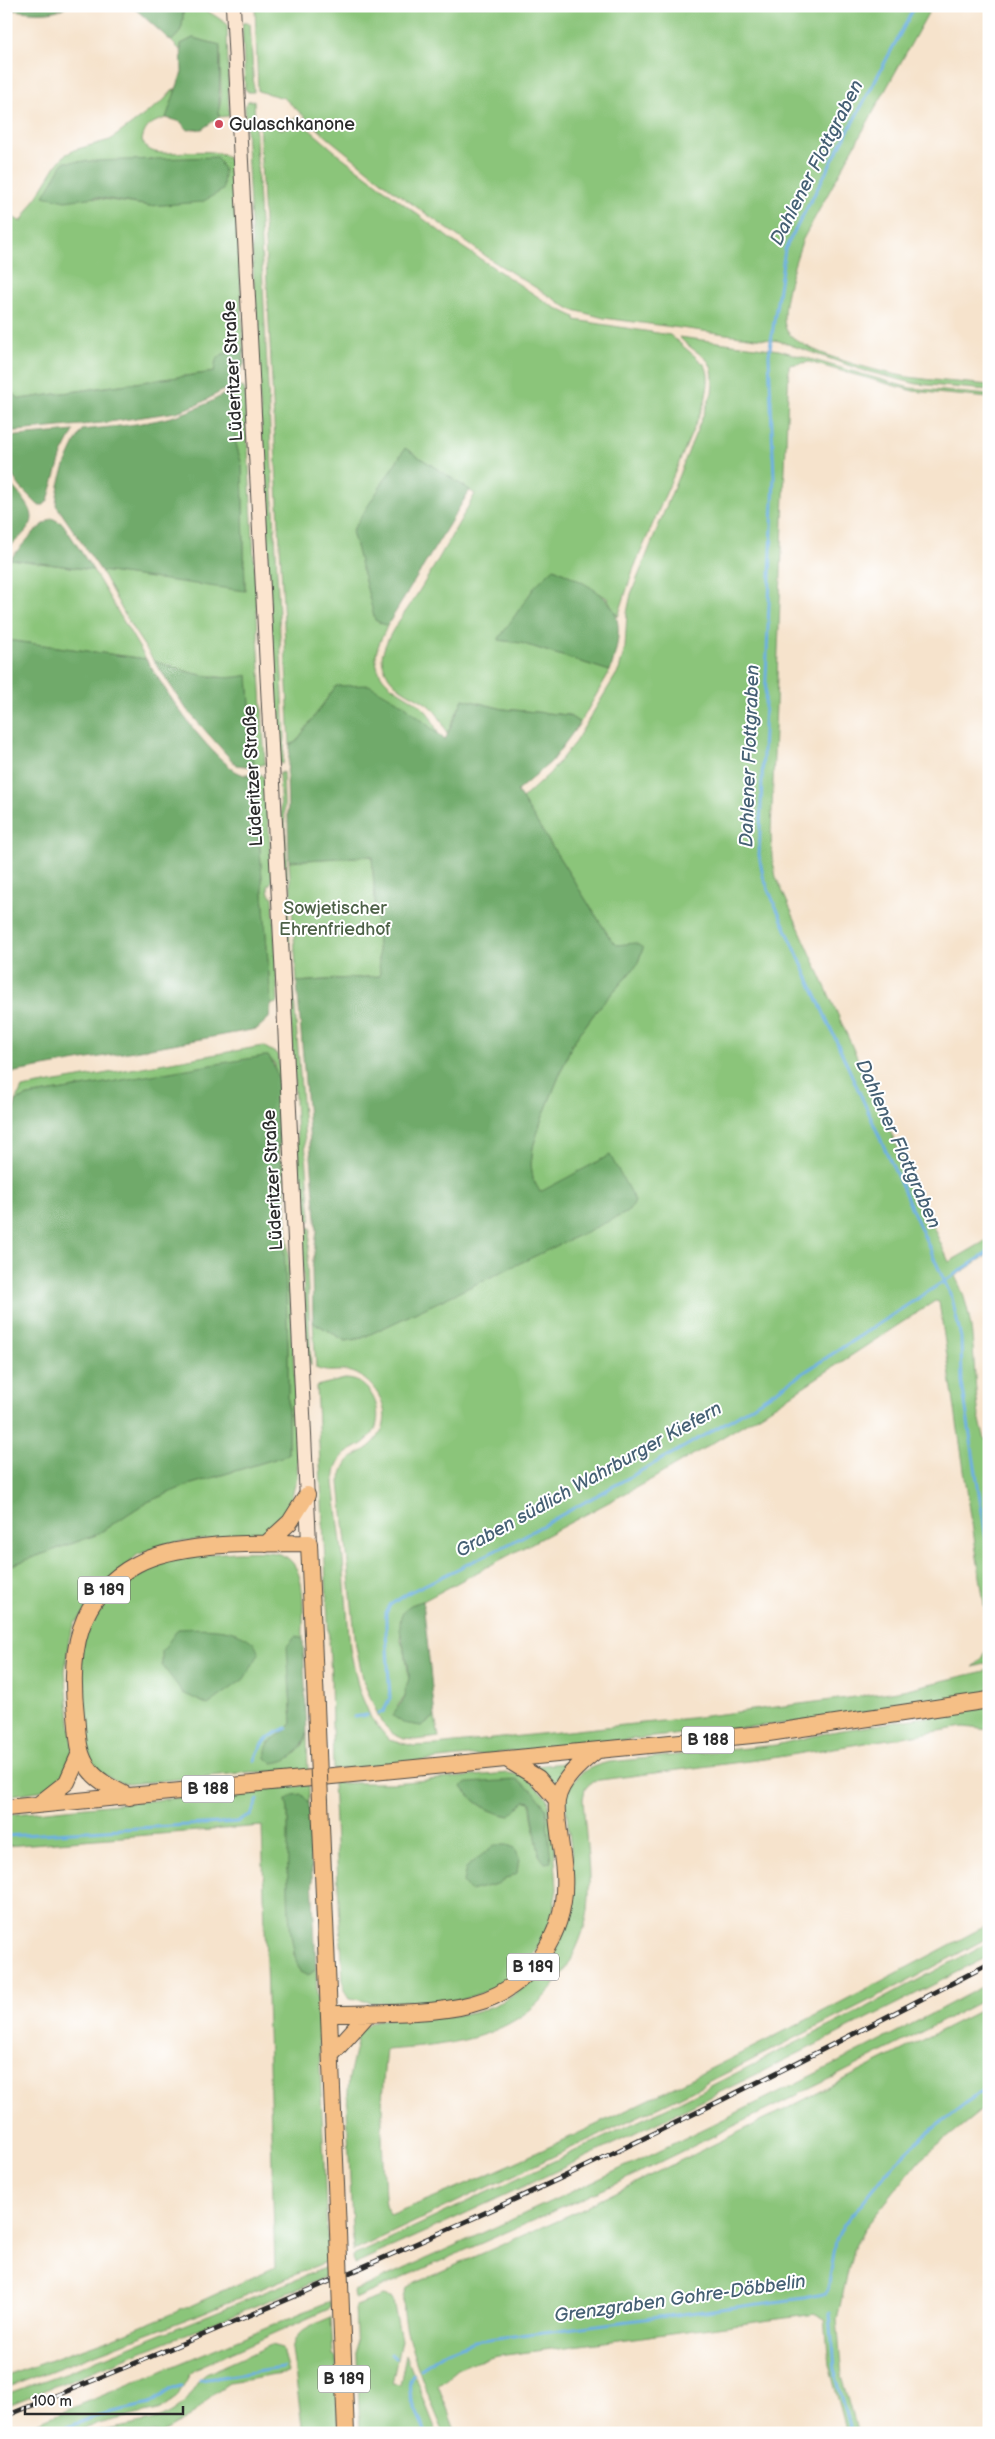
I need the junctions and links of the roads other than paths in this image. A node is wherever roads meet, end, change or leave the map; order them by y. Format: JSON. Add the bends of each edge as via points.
{"nodes":[{"id":1,"x":233,"y":6,"type":"edge"},
{"id":2,"x":307,"y":1495,"type":"junction"},
{"id":3,"x":309,"y":1543,"type":"junction"},
{"id":4,"x":266,"y":1544,"type":"junction"},
{"id":5,"x":989,"y":1700,"type":"edge"},
{"id":6,"x":596,"y":1751,"type":"junction"},
{"id":7,"x":80,"y":1753,"type":"junction"},
{"id":8,"x":508,"y":1760,"type":"junction"},
{"id":9,"x":130,"y":1797,"type":"junction"},
{"id":10,"x":557,"y":1800,"type":"junction"},
{"id":11,"x":36,"y":1806,"type":"junction"},
{"id":12,"x":6,"y":1808,"type":"edge"},
{"id":13,"x":369,"y":2013,"type":"junction"},
{"id":14,"x":329,"y":2014,"type":"junction"},
{"id":15,"x":330,"y":2055,"type":"junction"},
{"id":16,"x":346,"y":2433,"type":"edge"}],
"edges":[{"from":1,"to":2,"type":"main road","name":"Lüderitzer Straße"},
{"from":2,"to":3,"type":"main road","name":"Lüderitzer Straße"},
{"from":2,"to":4,"type":"main road","via":[[290,1522]]},
{"from":3,"to":4,"type":"main road","number":"B 189"},
{"from":3,"to":14,"type":"main road","number":"B 189","bridge":true},
{"from":4,"to":7,"type":"main road","number":"B 189","via":[[165,1552],[132,1566],[103,1591],[82,1624],[74,1654],[73,1687]]},
{"from":5,"to":6,"type":"main road","number":"B 188","via":[[800,1730]]},
{"from":6,"to":8,"type":"main road","number":"B 188"},
{"from":6,"to":10,"type":"main road","via":[[573,1772]]},
{"from":7,"to":9,"type":"main road","number":"B 189","via":[[97,1778]]},
{"from":7,"to":11,"type":"main road","number":"B 189","via":[[67,1782]]},
{"from":8,"to":9,"type":"main road","number":"B 188"},
{"from":8,"to":10,"type":"main road","via":[[538,1778]]},
{"from":9,"to":11,"type":"main road"},
{"from":10,"to":13,"type":"main road","number":"B 189","via":[[564,1896],[555,1933],[533,1967],[502,1992],[474,2004]]},
{"from":11,"to":12,"type":"main road"},
{"from":13,"to":14,"type":"main road","number":"B 189"},
{"from":13,"to":15,"type":"main road"},
{"from":14,"to":15,"type":"main road","number":"B 189"},
{"from":15,"to":16,"type":"main road","number":"B 189","bridge":true}]}
